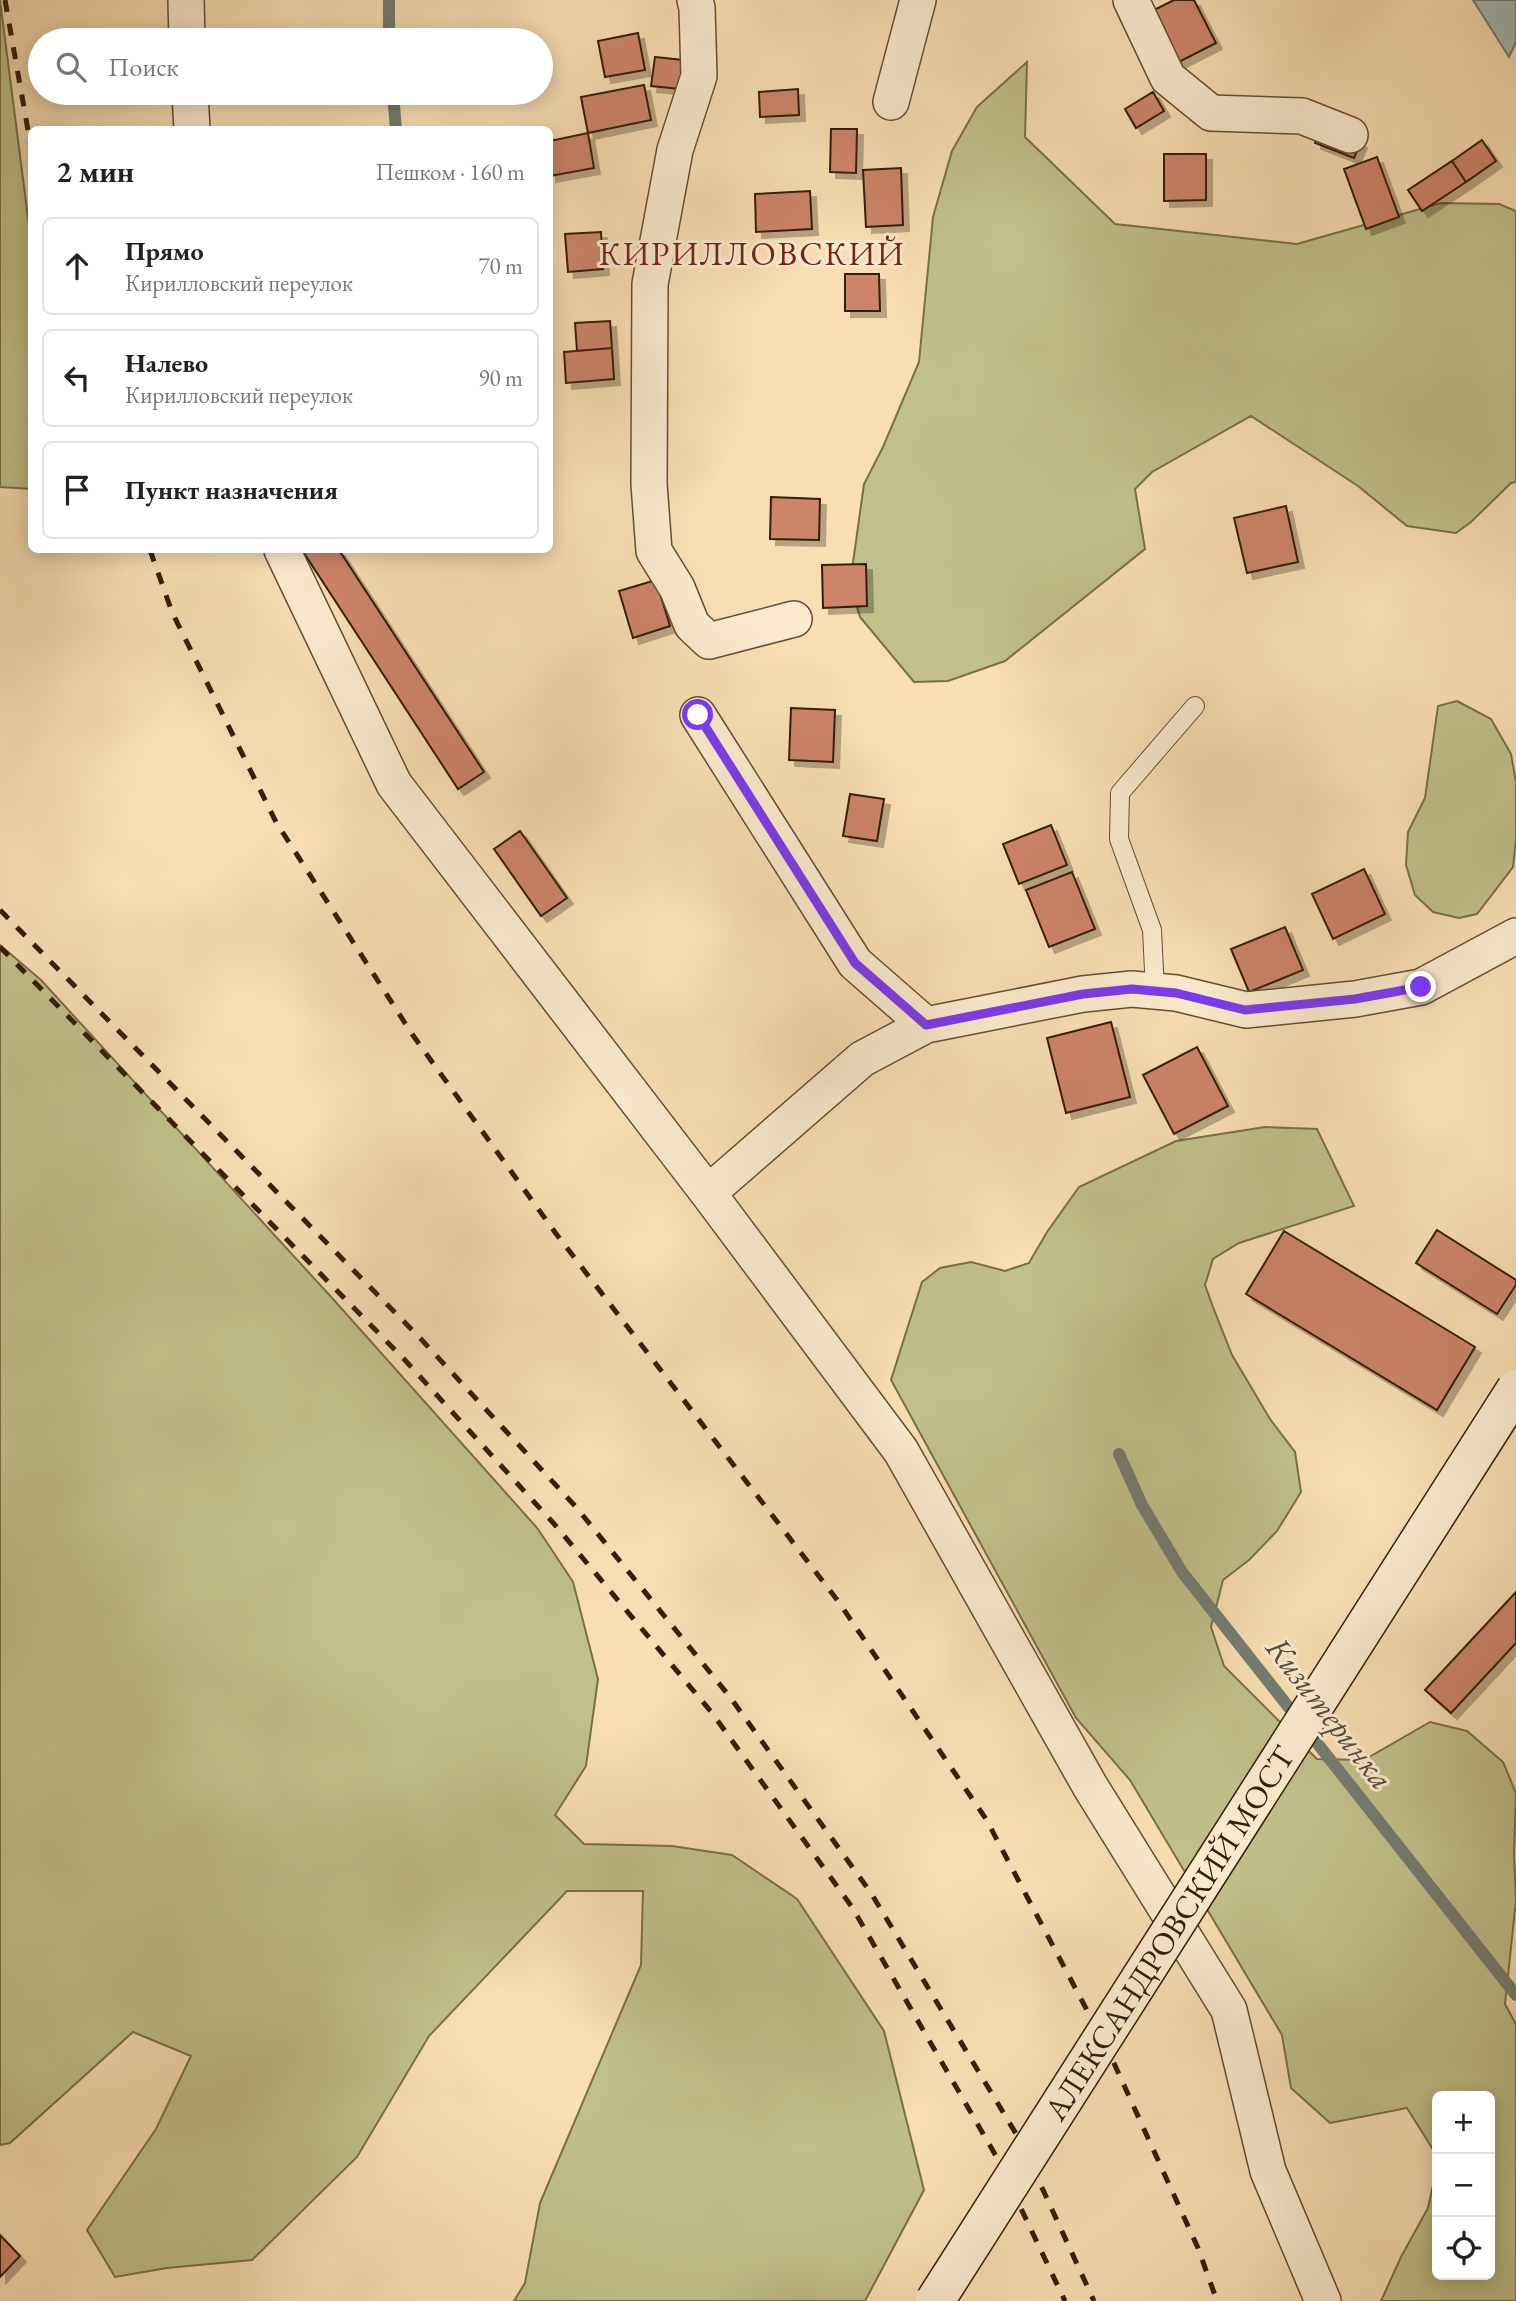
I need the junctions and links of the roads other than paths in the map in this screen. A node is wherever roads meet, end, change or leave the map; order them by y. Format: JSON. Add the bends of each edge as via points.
{"nodes":[{"id":1,"x":186,"y":0,"type":"edge"},
{"id":2,"x":695,"y":0,"type":"edge"},
{"id":3,"x":918,"y":0,"type":"edge"},
{"id":4,"x":1131,"y":0,"type":"edge"},
{"id":5,"x":187,"y":28,"type":"edge"},
{"id":6,"x":891,"y":102,"type":"dead end"},
{"id":7,"x":191,"y":105,"type":"edge"},
{"id":8,"x":192,"y":126,"type":"edge"},
{"id":9,"x":1350,"y":135,"type":"dead end"},
{"id":10,"x":283,"y":553,"type":"edge"},
{"id":11,"x":794,"y":619,"type":"dead end"},
{"id":12,"x":1195,"y":706,"type":"dead end"},
{"id":13,"x":698,"y":715,"type":"dead end"},
{"id":14,"x":1516,"y":936,"type":"edge"},
{"id":15,"x":1155,"y":991,"type":"junction"},
{"id":16,"x":926,"y":1025,"type":"junction"},
{"id":17,"x":708,"y":1193,"type":"junction"},
{"id":18,"x":1516,"y":1389,"type":"edge"},
{"id":19,"x":935,"y":2301,"type":"edge"},
{"id":20,"x":1323,"y":2301,"type":"edge"}],
"edges":[{"from":1,"to":5,"type":"street"},
{"from":2,"to":11,"type":"street","via":[[699,76],[676,150],[650,284],[649,484],[654,551],[677,588],[692,625],[709,640]]},
{"from":3,"to":6,"type":"street"},
{"from":4,"to":9,"type":"street","via":[[1168,78],[1211,113],[1302,116]]},
{"from":7,"to":8,"type":"street"},
{"from":10,"to":17,"type":"street","via":[[394,784]]},
{"from":12,"to":15,"type":"lane","via":[[1120,793],[1119,839],[1152,929]]},
{"from":13,"to":16,"type":"street","via":[[855,963]]},
{"from":14,"to":15,"type":"street","via":[[1421,987],[1355,999],[1245,1010]]},
{"from":15,"to":16,"type":"street","via":[[1083,994]]},
{"from":16,"to":17,"type":"street","via":[[862,1059]]},
{"from":17,"to":20,"type":"street","via":[[901,1451],[1090,1786],[1230,2010],[1268,2171]]},
{"from":18,"to":19,"type":"main road","name":"АЛЕКСАНДРОВСКИЙ МОСТ","bridge":true}]}
